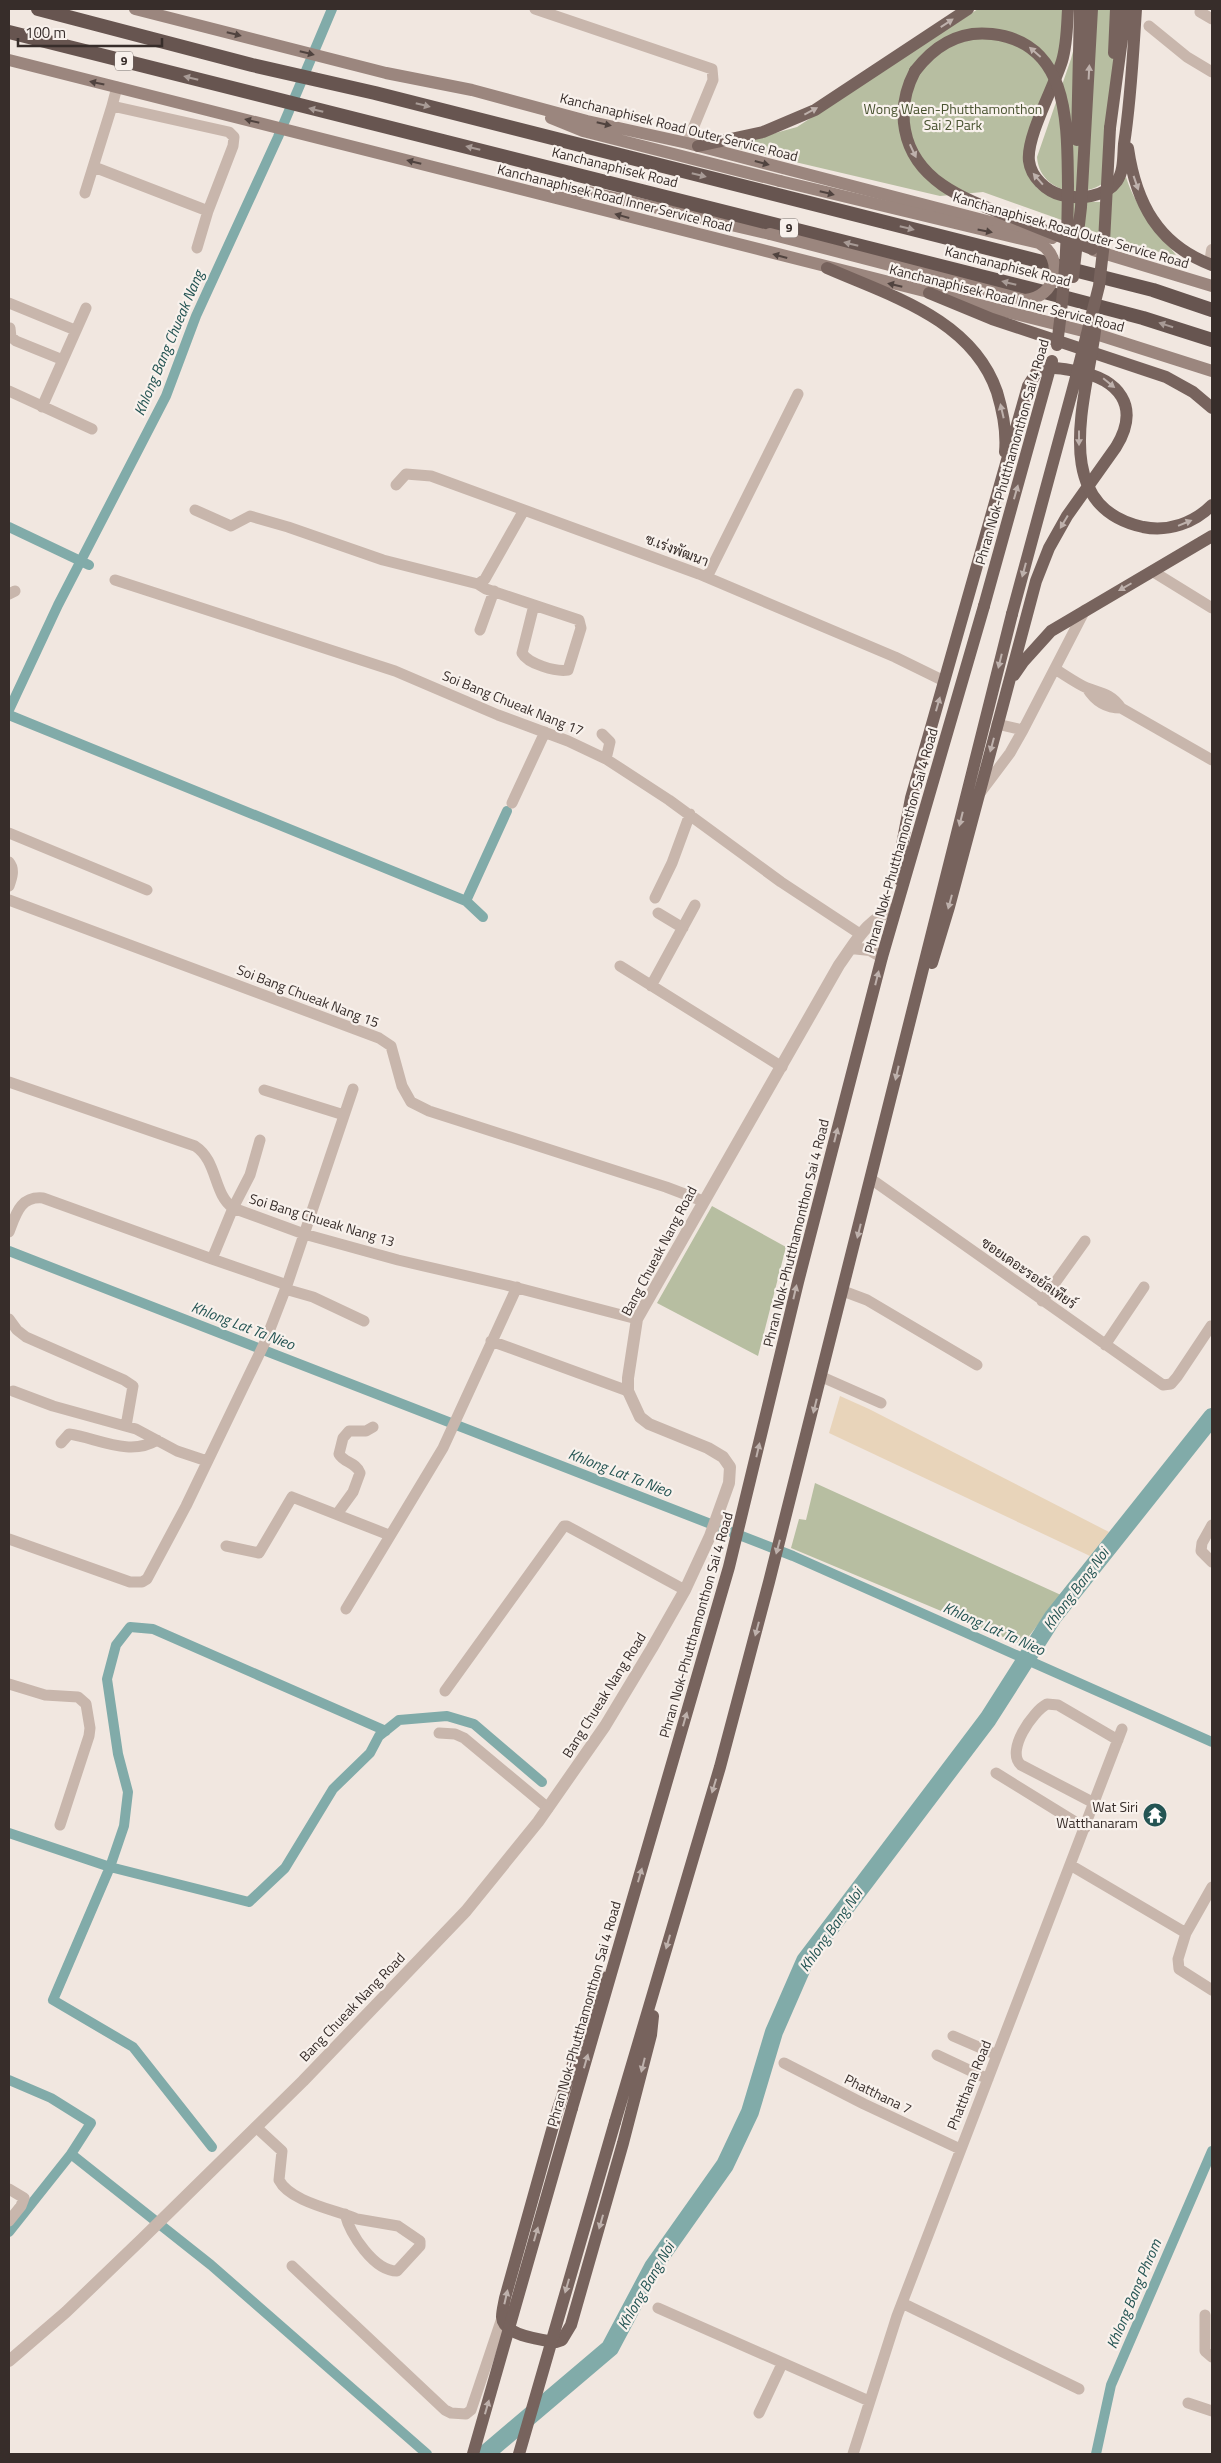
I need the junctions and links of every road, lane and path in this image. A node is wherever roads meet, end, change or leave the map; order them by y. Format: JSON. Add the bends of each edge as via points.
{"nodes":[{"id":1,"x":38,"y":9,"type":"edge"},
{"id":2,"x":136,"y":9,"type":"edge"},
{"id":3,"x":535,"y":9,"type":"edge"},
{"id":4,"x":968,"y":9,"type":"edge"},
{"id":5,"x":1068,"y":9,"type":"edge"},
{"id":6,"x":1080,"y":9,"type":"edge"},
{"id":7,"x":1092,"y":9,"type":"edge"},
{"id":8,"x":1116,"y":9,"type":"edge"},
{"id":9,"x":1126,"y":9,"type":"edge"},
{"id":10,"x":1136,"y":9,"type":"edge"},
{"id":11,"x":1200,"y":12,"type":"dead end"},
{"id":12,"x":1212,"y":19,"type":"edge"},
{"id":13,"x":1150,"y":26,"type":"dead end"},
{"id":14,"x":9,"y":32,"type":"edge"},
{"id":15,"x":9,"y":60,"type":"edge"},
{"id":16,"x":1212,"y":72,"type":"edge"},
{"id":17,"x":117,"y":87,"type":"junction"},
{"id":18,"x":512,"y":102,"type":"junction"},
{"id":19,"x":112,"y":106,"type":"junction"},
{"id":20,"x":1110,"y":128,"type":"junction"},
{"id":21,"x":1126,"y":135,"type":"junction"},
{"id":22,"x":693,"y":145,"type":"junction"},
{"id":23,"x":94,"y":167,"type":"junction"},
{"id":24,"x":85,"y":193,"type":"dead end"},
{"id":25,"x":560,"y":198,"type":"junction"},
{"id":26,"x":208,"y":212,"type":"junction"},
{"id":27,"x":197,"y":248,"type":"dead end"},
{"id":28,"x":1092,"y":249,"type":"junction"},
{"id":29,"x":1212,"y":250,"type":"edge"},
{"id":30,"x":1211,"y":264,"type":"edge"},
{"id":31,"x":827,"y":268,"type":"junction"},
{"id":32,"x":1064,"y":284,"type":"junction"},
{"id":33,"x":1098,"y":286,"type":"junction"},
{"id":34,"x":1212,"y":286,"type":"edge"},
{"id":35,"x":929,"y":293,"type":"junction"},
{"id":36,"x":9,"y":303,"type":"edge"},
{"id":37,"x":86,"y":308,"type":"dead end"},
{"id":38,"x":1212,"y":310,"type":"edge"},
{"id":39,"x":10,"y":328,"type":"dead end"},
{"id":40,"x":75,"y":330,"type":"junction"},
{"id":41,"x":1212,"y":340,"type":"edge"},
{"id":42,"x":1057,"y":345,"type":"junction"},
{"id":43,"x":63,"y":360,"type":"junction"},
{"id":44,"x":1212,"y":371,"type":"edge"},
{"id":45,"x":9,"y":391,"type":"edge"},
{"id":46,"x":798,"y":394,"type":"dead end"},
{"id":47,"x":42,"y":407,"type":"junction"},
{"id":48,"x":1212,"y":408,"type":"edge"},
{"id":49,"x":92,"y":429,"type":"dead end"},
{"id":50,"x":1003,"y":477,"type":"junction"},
{"id":51,"x":396,"y":485,"type":"dead end"},
{"id":52,"x":1212,"y":505,"type":"edge"},
{"id":53,"x":195,"y":510,"type":"dead end"},
{"id":54,"x":524,"y":510,"type":"junction"},
{"id":55,"x":1212,"y":536,"type":"edge"},
{"id":56,"x":1152,"y":571,"type":"junction"},
{"id":57,"x":707,"y":577,"type":"junction"},
{"id":58,"x":115,"y":580,"type":"dead end"},
{"id":59,"x":478,"y":584,"type":"junction"},
{"id":60,"x":494,"y":592,"type":"junction"},
{"id":61,"x":534,"y":605,"type":"junction"},
{"id":62,"x":1212,"y":608,"type":"edge"},
{"id":63,"x":1084,"y":610,"type":"junction"},
{"id":64,"x":480,"y":630,"type":"dead end"},
{"id":65,"x":1054,"y":669,"type":"junction"},
{"id":66,"x":944,"y":681,"type":"junction"},
{"id":67,"x":1004,"y":698,"type":"junction"},
{"id":68,"x":998,"y":724,"type":"junction"},
{"id":69,"x":1023,"y":730,"type":"junction"},
{"id":70,"x":545,"y":732,"type":"junction"},
{"id":71,"x":602,"y":734,"type":"dead end"},
{"id":72,"x":606,"y":759,"type":"junction"},
{"id":73,"x":1212,"y":760,"type":"edge"},
{"id":74,"x":980,"y":793,"type":"junction"},
{"id":75,"x":512,"y":803,"type":"dead end"},
{"id":76,"x":690,"y":814,"type":"junction"},
{"id":77,"x":9,"y":833,"type":"edge"},
{"id":78,"x":9,"y":862,"type":"edge"},
{"id":79,"x":9,"y":886,"type":"edge"},
{"id":80,"x":901,"y":888,"type":"junction"},
{"id":81,"x":147,"y":890,"type":"dead end"},
{"id":82,"x":655,"y":898,"type":"dead end"},
{"id":83,"x":9,"y":900,"type":"edge"},
{"id":84,"x":696,"y":905,"type":"dead end"},
{"id":85,"x":896,"y":908,"type":"junction"},
{"id":86,"x":658,"y":913,"type":"dead end"},
{"id":87,"x":683,"y":928,"type":"junction"},
{"id":88,"x":860,"y":934,"type":"junction"},
{"id":89,"x":851,"y":948,"type":"junction"},
{"id":90,"x":882,"y":957,"type":"junction"},
{"id":91,"x":620,"y":966,"type":"dead end"},
{"id":92,"x":650,"y":986,"type":"junction"},
{"id":93,"x":908,"y":1026,"type":"junction"},
{"id":94,"x":782,"y":1067,"type":"junction"},
{"id":95,"x":9,"y":1082,"type":"edge"},
{"id":96,"x":353,"y":1089,"type":"dead end"},
{"id":97,"x":264,"y":1090,"type":"dead end"},
{"id":98,"x":344,"y":1115,"type":"junction"},
{"id":99,"x":260,"y":1140,"type":"dead end"},
{"id":100,"x":872,"y":1180,"type":"junction"},
{"id":101,"x":703,"y":1201,"type":"junction"},
{"id":102,"x":233,"y":1208,"type":"junction"},
{"id":103,"x":9,"y":1232,"type":"edge"},
{"id":104,"x":304,"y":1234,"type":"junction"},
{"id":105,"x":1085,"y":1242,"type":"dead end"},
{"id":106,"x":212,"y":1259,"type":"junction"},
{"id":107,"x":286,"y":1287,"type":"junction"},
{"id":108,"x":1144,"y":1287,"type":"dead end"},
{"id":109,"x":517,"y":1288,"type":"junction"},
{"id":110,"x":843,"y":1292,"type":"junction"},
{"id":111,"x":1042,"y":1301,"type":"junction"},
{"id":112,"x":9,"y":1319,"type":"edge"},
{"id":113,"x":637,"y":1319,"type":"junction"},
{"id":114,"x":364,"y":1321,"type":"dead end"},
{"id":115,"x":1211,"y":1326,"type":"dead end"},
{"id":116,"x":491,"y":1341,"type":"junction"},
{"id":117,"x":1105,"y":1345,"type":"junction"},
{"id":118,"x":977,"y":1365,"type":"dead end"},
{"id":119,"x":822,"y":1377,"type":"junction"},
{"id":120,"x":13,"y":1391,"type":"dead end"},
{"id":121,"x":628,"y":1391,"type":"junction"},
{"id":122,"x":881,"y":1403,"type":"dead end"},
{"id":123,"x":126,"y":1426,"type":"junction"},
{"id":124,"x":374,"y":1427,"type":"dead end"},
{"id":125,"x":157,"y":1440,"type":"junction"},
{"id":126,"x":61,"y":1443,"type":"dead end"},
{"id":127,"x":207,"y":1461,"type":"junction"},
{"id":128,"x":336,"y":1514,"type":"junction"},
{"id":129,"x":1212,"y":1525,"type":"edge"},
{"id":130,"x":389,"y":1535,"type":"junction"},
{"id":131,"x":9,"y":1539,"type":"edge"},
{"id":132,"x":226,"y":1546,"type":"dead end"},
{"id":133,"x":1212,"y":1562,"type":"edge"},
{"id":134,"x":686,"y":1590,"type":"junction"},
{"id":135,"x":346,"y":1609,"type":"dead end"},
{"id":136,"x":9,"y":1684,"type":"edge"},
{"id":137,"x":445,"y":1691,"type":"dead end"},
{"id":138,"x":439,"y":1733,"type":"dead end"},
{"id":139,"x":996,"y":1773,"type":"dead end"},
{"id":140,"x":1094,"y":1803,"type":"junction"},
{"id":141,"x":548,"y":1808,"type":"junction"},
{"id":142,"x":60,"y":1825,"type":"dead end"},
{"id":143,"x":1085,"y":1828,"type":"junction"},
{"id":144,"x":1072,"y":1866,"type":"junction"},
{"id":145,"x":1212,"y":1887,"type":"edge"},
{"id":146,"x":627,"y":1922,"type":"junction"},
{"id":147,"x":1186,"y":1933,"type":"junction"},
{"id":148,"x":656,"y":1983,"type":"junction"},
{"id":149,"x":1212,"y":1990,"type":"edge"},
{"id":150,"x":953,"y":2036,"type":"dead end"},
{"id":151,"x":937,"y":2055,"type":"dead end"},
{"id":152,"x":998,"y":2055,"type":"junction"},
{"id":153,"x":784,"y":2063,"type":"dead end"},
{"id":154,"x":988,"y":2079,"type":"junction"},
{"id":155,"x":256,"y":2127,"type":"junction"},
{"id":156,"x":960,"y":2149,"type":"junction"},
{"id":157,"x":9,"y":2189,"type":"edge"},
{"id":158,"x":345,"y":2214,"type":"junction"},
{"id":159,"x":9,"y":2221,"type":"edge"},
{"id":160,"x":292,"y":2266,"type":"dead end"},
{"id":161,"x":902,"y":2303,"type":"junction"},
{"id":162,"x":658,"y":2308,"type":"dead end"},
{"id":163,"x":1205,"y":2315,"type":"dead end"},
{"id":164,"x":502,"y":2318,"type":"junction"},
{"id":165,"x":1212,"y":2357,"type":"edge"},
{"id":166,"x":9,"y":2360,"type":"edge"},
{"id":167,"x":782,"y":2364,"type":"junction"},
{"id":168,"x":1079,"y":2389,"type":"dead end"},
{"id":169,"x":868,"y":2401,"type":"junction"},
{"id":170,"x":1188,"y":2403,"type":"dead end"},
{"id":171,"x":1212,"y":2409,"type":"edge"},
{"id":172,"x":759,"y":2413,"type":"dead end"},
{"id":173,"x":473,"y":2454,"type":"edge"},
{"id":174,"x":518,"y":2454,"type":"edge"},
{"id":175,"x":853,"y":2454,"type":"edge"}],
"edges":[{"from":1,"to":38,"type":"highway","name":"Kanchanaphisek Road","number":"9","one_way":true,"via":[[1153,290]]},
{"from":2,"to":18,"type":"main road","name":"Kanchanaphisek Road Outer Service Road","one_way":true},
{"from":3,"to":22,"type":"street","via":[[712,69],[712,80]]},
{"from":22,"to":4,"type":"main road","one_way":true,"via":[[763,132],[807,113]]},
{"from":21,"to":5,"type":"main road","one_way":true,"via":[[1120,174],[1111,188],[1103,192],[1080,197],[1061,195],[1044,186],[1032,172],[1030,146],[1062,60]]},
{"from":6,"to":32,"type":"main road","bridge":true,"via":[[1075,208]]},
{"from":42,"to":7,"type":"main road","name":"Phran Nok-Phutthamonthon Sai 4 Road","one_way":true,"bridge":true,"via":[[1069,298],[1080,229]]},
{"from":8,"to":20,"type":"main road"},
{"from":9,"to":20,"type":"main road"},
{"from":10,"to":21,"type":"main road"},
{"from":11,"to":12,"type":"street"},
{"from":13,"to":16,"type":"street","via":[[1187,57]]},
{"from":41,"to":14,"type":"highway","name":"Kanchanaphisek Road","number":"9","one_way":true,"via":[[1048,293]]},
{"from":17,"to":15,"type":"main road","name":"Kanchanaphisek Road Inner Service Road","one_way":true},
{"from":17,"to":19,"type":"street"},
{"from":25,"to":17,"type":"main road","name":"Kanchanaphisek Road Inner Service Road","one_way":true},
{"from":18,"to":22,"type":"main road","name":"Kanchanaphisek Road Outer Service Road","one_way":true},
{"from":18,"to":25,"type":"main road","one_way":true,"bridge":true,"via":[[583,131],[1039,243],[1054,259],[1054,279],[1049,289],[1038,297],[1025,300],[770,234],[589,192],[574,192]]},
{"from":19,"to":23,"type":"street"},
{"from":19,"to":26,"type":"street","via":[[229,132],[234,137]]},
{"from":20,"to":33,"type":"main road","bridge":true,"via":[[1104,242]]},
{"from":21,"to":30,"type":"main road","one_way":true,"via":[[1132,172],[1152,218],[1178,248]]},
{"from":22,"to":28,"type":"main road","name":"Kanchanaphisek Road Outer Service Road","one_way":true},
{"from":23,"to":24,"type":"street"},
{"from":23,"to":26,"type":"street"},
{"from":31,"to":25,"type":"main road","name":"Kanchanaphisek Road Inner Service Road","one_way":true},
{"from":26,"to":27,"type":"street"},
{"from":32,"to":28,"type":"main road","one_way":true,"bridge":true,"via":[[1068,234],[1068,126],[1062,96],[1048,68],[1025,44],[1004,36],[981,33],[950,40],[936,48],[915,71],[905,96],[903,116],[911,149],[925,170],[948,189],[972,201]]},
{"from":28,"to":34,"type":"main road","name":"Kanchanaphisek Road Outer Service Road"},
{"from":29,"to":30,"type":"street"},
{"from":35,"to":31,"type":"main road","name":"Kanchanaphisek Road Inner Service Road","one_way":true},
{"from":50,"to":31,"type":"main road","one_way":true,"via":[[1006,441],[1001,406],[985,365],[973,349],[936,319]]},
{"from":32,"to":42,"type":"main road","bridge":true},
{"from":33,"to":52,"type":"main road","one_way":true,"bridge":true,"via":[[1093,347],[1080,421],[1080,457],[1086,482],[1106,509],[1147,528],[1186,523]]},
{"from":33,"to":93,"type":"main road","one_way":true,"bridge":true},
{"from":35,"to":44,"type":"main road","name":"Kanchanaphisek Road Inner Service Road","via":[[1099,335]]},
{"from":35,"to":48,"type":"main road","via":[[992,319],[1166,377],[1193,392]]},
{"from":36,"to":40,"type":"street"},
{"from":37,"to":40,"type":"street"},
{"from":39,"to":43,"type":"street","via":[[11,337],[16,341]]},
{"from":40,"to":43,"type":"street"},
{"from":80,"to":42,"type":"main road","name":"Phran Nok-Phutthamonthon Sai 4 Road","one_way":true,"bridge":true},
{"from":43,"to":47,"type":"street"},
{"from":45,"to":47,"type":"street"},
{"from":46,"to":57,"type":"street"},
{"from":47,"to":49,"type":"street"},
{"from":50,"to":66,"type":"main road"},
{"from":50,"to":67,"type":"main road","one_way":true,"via":[[1028,386],[1038,370],[1055,368],[1095,374],[1117,390],[1126,411],[1124,432],[1067,516],[1050,548],[1036,581]]},
{"from":51,"to":54,"type":"street","name":"ซ.เร่งพัฒนา","via":[[406,474],[425,475]]},
{"from":53,"to":59,"type":"street","via":[[231,526],[250,516],[383,560]]},
{"from":54,"to":57,"type":"street","name":"ซ.เร่งพัฒนา"},
{"from":54,"to":59,"type":"street","via":[[485,579]]},
{"from":55,"to":56,"type":"main road"},
{"from":56,"to":62,"type":"street"},
{"from":56,"to":63,"type":"main road","one_way":true},
{"from":57,"to":66,"type":"street","name":"ซ.เร่งพัฒนา"},
{"from":58,"to":70,"type":"street","name":"Soi Bang Chueak Nang 17","via":[[395,671]]},
{"from":59,"to":60,"type":"street"},
{"from":60,"to":61,"type":"street"},
{"from":60,"to":64,"type":"street"},
{"from":61,"to":61,"type":"street","via":[[522,653],[530,661],[568,670],[582,622]]},
{"from":63,"to":65,"type":"street"},
{"from":63,"to":67,"type":"main road","via":[[1051,631],[1037,645],[1012,678]]},
{"from":65,"to":69,"type":"street"},
{"from":65,"to":73,"type":"street","via":[[1088,688],[1108,707],[1121,708]]},
{"from":80,"to":66,"type":"main road","one_way":true,"via":[[900,861],[906,823]]},
{"from":67,"to":68,"type":"main road"},
{"from":68,"to":69,"type":"street"},
{"from":68,"to":74,"type":"main road","one_way":true},
{"from":69,"to":74,"type":"street"},
{"from":70,"to":72,"type":"street","name":"Soi Bang Chueak Nang 17"},
{"from":70,"to":75,"type":"street"},
{"from":71,"to":72,"type":"street","via":[[610,742]]},
{"from":72,"to":76,"type":"street","name":"Soi Bang Chueak Nang 17"},
{"from":74,"to":93,"type":"main road","one_way":true,"via":[[939,940]]},
{"from":76,"to":82,"type":"street"},
{"from":76,"to":88,"type":"street","name":"Soi Bang Chueak Nang 17","via":[[781,882]]},
{"from":77,"to":81,"type":"street"},
{"from":78,"to":79,"type":"street","via":[[13,877]]},
{"from":80,"to":85,"type":"main road","name":"Phran Nok-Phutthamonthon Sai 4 Road"},
{"from":83,"to":101,"type":"street","name":"Soi Bang Chueak Nang 15","via":[[379,1038],[391,1046],[410,1102],[429,1111]]},
{"from":84,"to":87,"type":"street"},
{"from":85,"to":88,"type":"street","name":"Bang Chueak Nang Road","via":[[876,918]]},
{"from":85,"to":90,"type":"main road","name":"Phran Nok-Phutthamonthon Sai 4 Road"},
{"from":86,"to":87,"type":"street"},
{"from":87,"to":92,"type":"street"},
{"from":88,"to":89,"type":"street","name":"Bang Chueak Nang Road"},
{"from":89,"to":90,"type":"street","via":[[870,950]]},
{"from":89,"to":94,"type":"street","name":"Bang Chueak Nang Road"},
{"from":146,"to":90,"type":"main road","name":"Phran Nok-Phutthamonthon Sai 4 Road","one_way":true,"via":[[729,1567]]},
{"from":91,"to":92,"type":"street"},
{"from":92,"to":94,"type":"street"},
{"from":93,"to":100,"type":"main road","one_way":true},
{"from":94,"to":101,"type":"street","name":"Bang Chueak Nang Road"},
{"from":95,"to":102,"type":"street","name":"Soi Bang Chueak Nang 13","via":[[195,1146],[207,1157],[225,1202]]},
{"from":96,"to":98,"type":"street"},
{"from":97,"to":98,"type":"street"},
{"from":98,"to":104,"type":"street"},
{"from":99,"to":102,"type":"street","via":[[250,1175]]},
{"from":100,"to":110,"type":"main road","one_way":true},
{"from":100,"to":111,"type":"street","name":"ซอยเดอะรอยัลเทียร์"},
{"from":101,"to":113,"type":"street","name":"Bang Chueak Nang Road"},
{"from":102,"to":104,"type":"street","name":"Soi Bang Chueak Nang 13"},
{"from":102,"to":106,"type":"street"},
{"from":103,"to":106,"type":"street","via":[[25,1200],[43,1198]]},
{"from":104,"to":107,"type":"street"},
{"from":104,"to":109,"type":"street","name":"Soi Bang Chueak Nang 13"},
{"from":105,"to":111,"type":"street"},
{"from":106,"to":107,"type":"street"},
{"from":107,"to":114,"type":"street"},
{"from":107,"to":127,"type":"street","via":[[265,1342]]},
{"from":108,"to":117,"type":"street"},
{"from":109,"to":113,"type":"street","name":"Soi Bang Chueak Nang 13"},
{"from":109,"to":116,"type":"street"},
{"from":110,"to":118,"type":"street","via":[[867,1300]]},
{"from":110,"to":119,"type":"main road"},
{"from":111,"to":117,"type":"street","name":"ซอยเดอะรอยัลเทียร์"},
{"from":112,"to":123,"type":"street","via":[[26,1336],[133,1386]]},
{"from":113,"to":121,"type":"street","name":"Bang Chueak Nang Road"},
{"from":115,"to":117,"type":"street","name":"ซอยเดอะรอยัลเทียร์","via":[[1171,1384],[1163,1385]]},
{"from":116,"to":121,"type":"street"},
{"from":116,"to":130,"type":"street","via":[[452,1431]]},
{"from":119,"to":122,"type":"street"},
{"from":119,"to":148,"type":"main road","one_way":true,"via":[[720,1767]]},
{"from":120,"to":123,"type":"street"},
{"from":121,"to":134,"type":"street","name":"Bang Chueak Nang Road","via":[[640,1417],[649,1424],[708,1448],[723,1457],[730,1467],[729,1483],[719,1514]]},
{"from":123,"to":125,"type":"street"},
{"from":124,"to":128,"type":"street","via":[[366,1431],[349,1431],[343,1438],[339,1454],[358,1468],[359,1479]]},
{"from":125,"to":126,"type":"street","via":[[149,1445],[130,1447],[69,1434]]},
{"from":125,"to":127,"type":"street"},
{"from":127,"to":131,"type":"street","via":[[167,1543],[147,1579],[142,1582],[130,1582]]},
{"from":128,"to":130,"type":"street"},
{"from":128,"to":132,"type":"street","via":[[292,1497],[259,1553]]},
{"from":129,"to":133,"type":"street","via":[[1201,1551]]},
{"from":130,"to":135,"type":"street"},
{"from":134,"to":137,"type":"street","via":[[564,1526]]},
{"from":134,"to":141,"type":"street","name":"Bang Chueak Nang Road","via":[[605,1726]]},
{"from":136,"to":142,"type":"street","via":[[45,1695],[78,1697],[86,1704],[89,1736]]},
{"from":138,"to":141,"type":"street","via":[[464,1738]]},
{"from":139,"to":143,"type":"street"},
{"from":140,"to":140,"type":"street","name":"Phatthana Road","via":[[1120,1735],[1058,1705],[1048,1704],[1033,1715],[1017,1746],[1016,1758],[1021,1765]]},
{"from":140,"to":143,"type":"street","name":"Phatthana Road"},
{"from":141,"to":155,"type":"street","name":"Bang Chueak Nang Road","via":[[466,1911]]},
{"from":143,"to":144,"type":"street","name":"Phatthana Road"},
{"from":144,"to":147,"type":"street"},
{"from":144,"to":152,"type":"street","name":"Phatthana Road"},
{"from":145,"to":147,"type":"street"},
{"from":164,"to":146,"type":"main road","one_way":true,"via":[[557,2112],[604,1972]]},
{"from":173,"to":146,"type":"main road","name":"Phran Nok-Phutthamonthon Sai 4 Road","one_way":true,"bridge":true},
{"from":147,"to":149,"type":"street","via":[[1178,1959],[1179,1969]]},
{"from":148,"to":164,"type":"main road","one_way":true,"via":[[650,2035],[571,2325],[562,2340],[556,2342],[518,2334],[505,2325]]},
{"from":148,"to":174,"type":"main road","one_way":true,"bridge":true},
{"from":150,"to":152,"type":"street"},
{"from":151,"to":154,"type":"street"},
{"from":152,"to":154,"type":"street","name":"Phatthana Road"},
{"from":153,"to":156,"type":"street","name":"Phatthana 7"},
{"from":154,"to":156,"type":"street","name":"Phatthana Road"},
{"from":155,"to":158,"type":"street","via":[[282,2151],[281,2184],[308,2202]]},
{"from":155,"to":166,"type":"street","name":"Bang Chueak Nang Road","via":[[66,2312]]},
{"from":156,"to":161,"type":"street","name":"Phatthana Road"},
{"from":157,"to":159,"type":"street","via":[[24,2198]]},
{"from":158,"to":158,"type":"street","via":[[398,2226],[420,2241],[420,2246],[397,2270],[386,2269],[358,2244]]},
{"from":160,"to":164,"type":"street","via":[[451,2413],[466,2414],[471,2410]]},
{"from":161,"to":168,"type":"street"},
{"from":161,"to":169,"type":"street","name":"Phatthana Road"},
{"from":162,"to":167,"type":"street"},
{"from":163,"to":165,"type":"street","via":[[1205,2351]]},
{"from":167,"to":169,"type":"street"},
{"from":167,"to":172,"type":"street"},
{"from":169,"to":175,"type":"street","name":"Phatthana Road"},
{"from":170,"to":171,"type":"street"}]}
